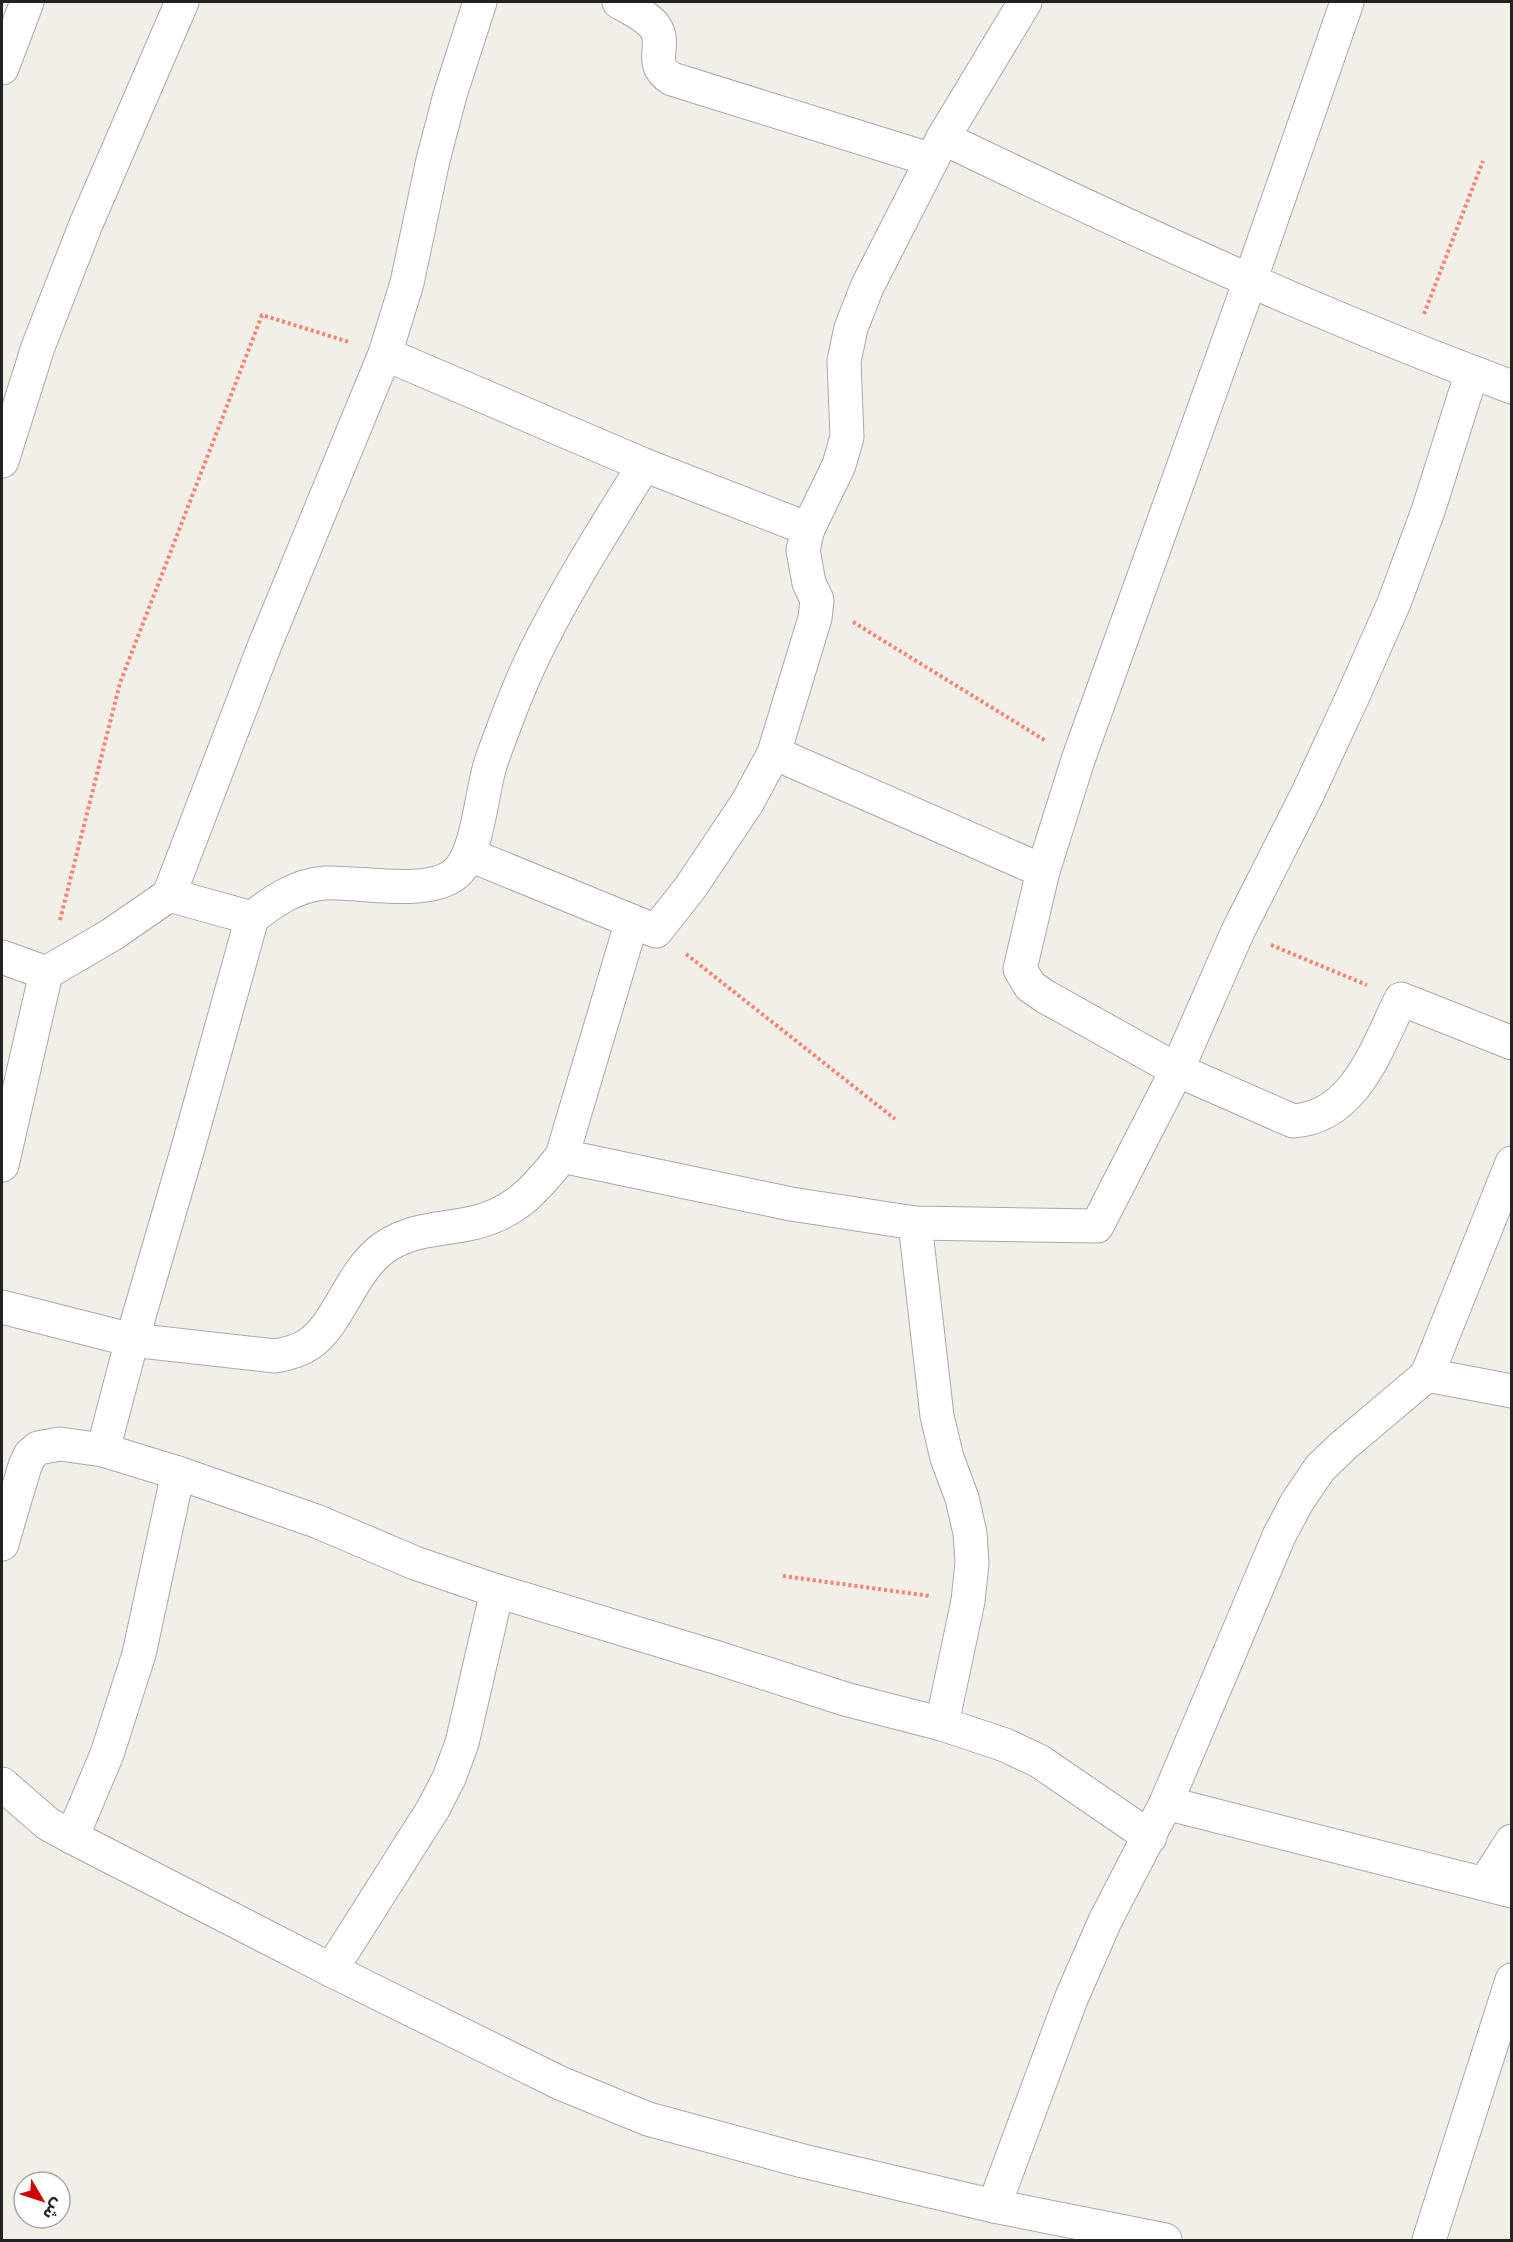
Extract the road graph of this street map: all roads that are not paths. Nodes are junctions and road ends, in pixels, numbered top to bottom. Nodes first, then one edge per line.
1 (27, 2) edge
2 (182, 2) edge
3 (480, 2) edge
4 (619, 2) edge
5 (1025, 2) edge
6 (1347, 2) edge
7 (2, 68) edge
8 (938, 149) junction
9 (1250, 281) junction
10 (385, 354) junction
11 (1472, 372) junction
12 (1511, 385) edge
13 (2, 461) edge
14 (644, 465) junction
15 (808, 529) junction
16 (774, 753) junction
17 (470, 855) junction
18 (1043, 871) junction
19 (169, 895) junction
20 (252, 918) junction
21 (644, 926) junction
22 (2, 957) edge
23 (46, 973) junction
24 (1512, 1043) edge
25 (1177, 1070) junction
26 (562, 1156) junction
27 (1512, 1163) edge
28 (2, 1165) edge
29 (915, 1223) junction
30 (2, 1307) edge
31 (132, 1340) junction
32 (1427, 1375) junction
33 (1512, 1391) edge
34 (103, 1450) junction
35 (178, 1473) junction
36 (4, 1524) edge
37 (497, 1591) junction
38 (942, 1724) junction
39 (2, 1784) edge
40 (1166, 1803) junction
41 (72, 1837) junction
42 (1150, 1837) junction
43 (1512, 1841) edge
44 (1498, 1887) edge
45 (331, 1970) junction
46 (1512, 1980) edge
47 (994, 2206) junction
48 (1165, 2241) edge
49 (1429, 2241) edge

1 - 7 street
2 - 13 street
3 - 10 street
4 - 8 street
5 - 8 street
6 - 9 street
8 - 9 street
8 - 15 street
9 - 11 street
9 - 18 street
10 - 14 street
10 - 19 street
11 - 12 street
11 - 25 street
14 - 15 street
14 - 17 street
15 - 16 street
16 - 18 street
16 - 21 street
17 - 20 street
17 - 21 street
18 - 25 street
19 - 20 street
19 - 23 street
20 - 31 street
21 - 26 street
22 - 23 street
23 - 28 street
24 - 25 street
25 - 29 street
26 - 29 street
26 - 31 street
27 - 32 street
29 - 38 street
30 - 31 street
31 - 34 street
32 - 33 street
32 - 40 street
34 - 35 street
34 - 36 street
35 - 37 street
35 - 41 street
37 - 38 street
37 - 45 street
38 - 42 street
39 - 41 street
40 - 42 street
40 - 44 street
41 - 45 street
42 - 47 street
43 - 44 street
45 - 47 street
46 - 49 street
47 - 48 street

